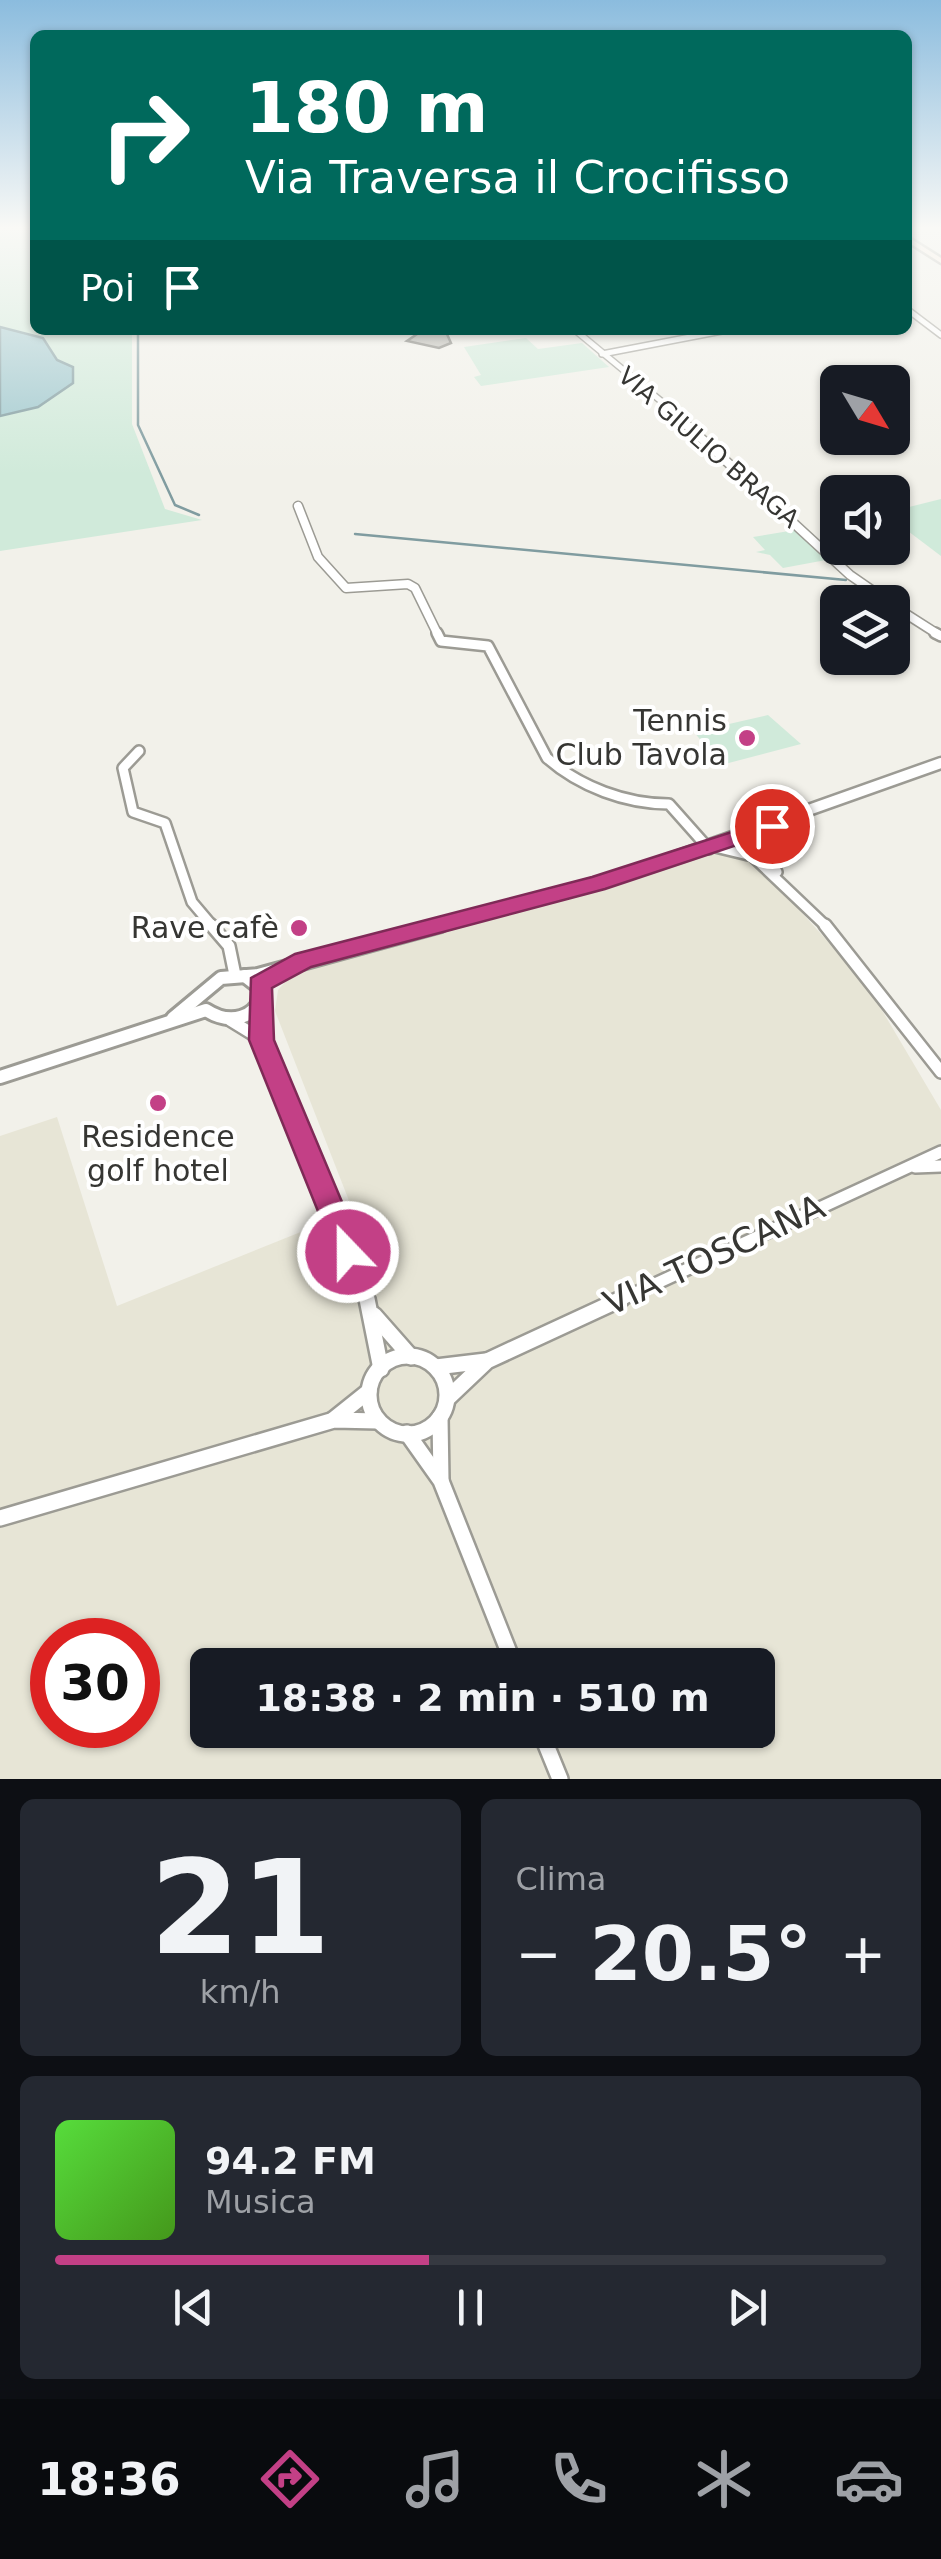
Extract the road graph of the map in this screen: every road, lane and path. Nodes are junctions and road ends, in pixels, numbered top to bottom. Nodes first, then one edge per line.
1 (912, 313) edge
2 (580, 335) edge
3 (700, 335) edge
4 (941, 335) edge
5 (602, 354) junction
6 (298, 506) dead end
7 (864, 585) edge
8 (910, 616) edge
9 (941, 636) edge
10 (139, 751) dead end
11 (941, 763) edge
12 (763, 830) junction
13 (744, 835) junction
14 (712, 848) junction
15 (765, 850) junction
16 (753, 857) junction
17 (780, 877) junction
18 (303, 960) junction
19 (240, 976) junction
20 (260, 984) junction
21 (205, 1004) junction
22 (260, 1006) junction
23 (230, 1020) junction
24 (261, 1040) junction
25 (941, 1072) edge
26 (0, 1077) edge
27 (940, 1155) edge
28 (373, 1314) junction
29 (411, 1357) junction
30 (487, 1361) junction
31 (436, 1367) junction
32 (381, 1368) junction
33 (369, 1391) junction
34 (448, 1398) junction
35 (440, 1417) junction
36 (334, 1420) junction
37 (378, 1421) junction
38 (407, 1433) junction
39 (441, 1481) junction
40 (0, 1518) edge
41 (507, 1648) edge
42 (547, 1748) edge
43 (560, 1779) edge

1 - 4 street
2 - 5 street, VIA GIULIO BRAGA
3 - 5 street
5 - 7 street, VIA GIULIO BRAGA
6 - 14 street
8 - 9 street, VIA GIULIO BRAGA
10 - 19 street
11 - 12 street
12 - 13 street
12 - 15 street
13 - 14 street
13 - 15 street
13 - 16 street
14 - 16 street
14 - 18 street
15 - 17 street
16 - 17 street
17 - 25 street
18 - 19 street
18 - 20 street
19 - 20 street
19 - 21 street
20 - 22 street
21 - 23 street
21 - 26 street
22 - 23 street
22 - 24 street
23 - 24 street
24 - 28 street
27 - 30 street, VIA TOSCANA
28 - 29 street
28 - 32 street
29 - 31 street
29 - 32 street
30 - 31 street, VIA TOSCANA
30 - 34 street, VIA TOSCANA
31 - 34 street
32 - 33 street
33 - 36 street
33 - 37 street
34 - 35 street
35 - 38 street
35 - 39 street
36 - 37 street
36 - 40 street
37 - 38 street
38 - 39 street
39 - 41 street
42 - 43 street

